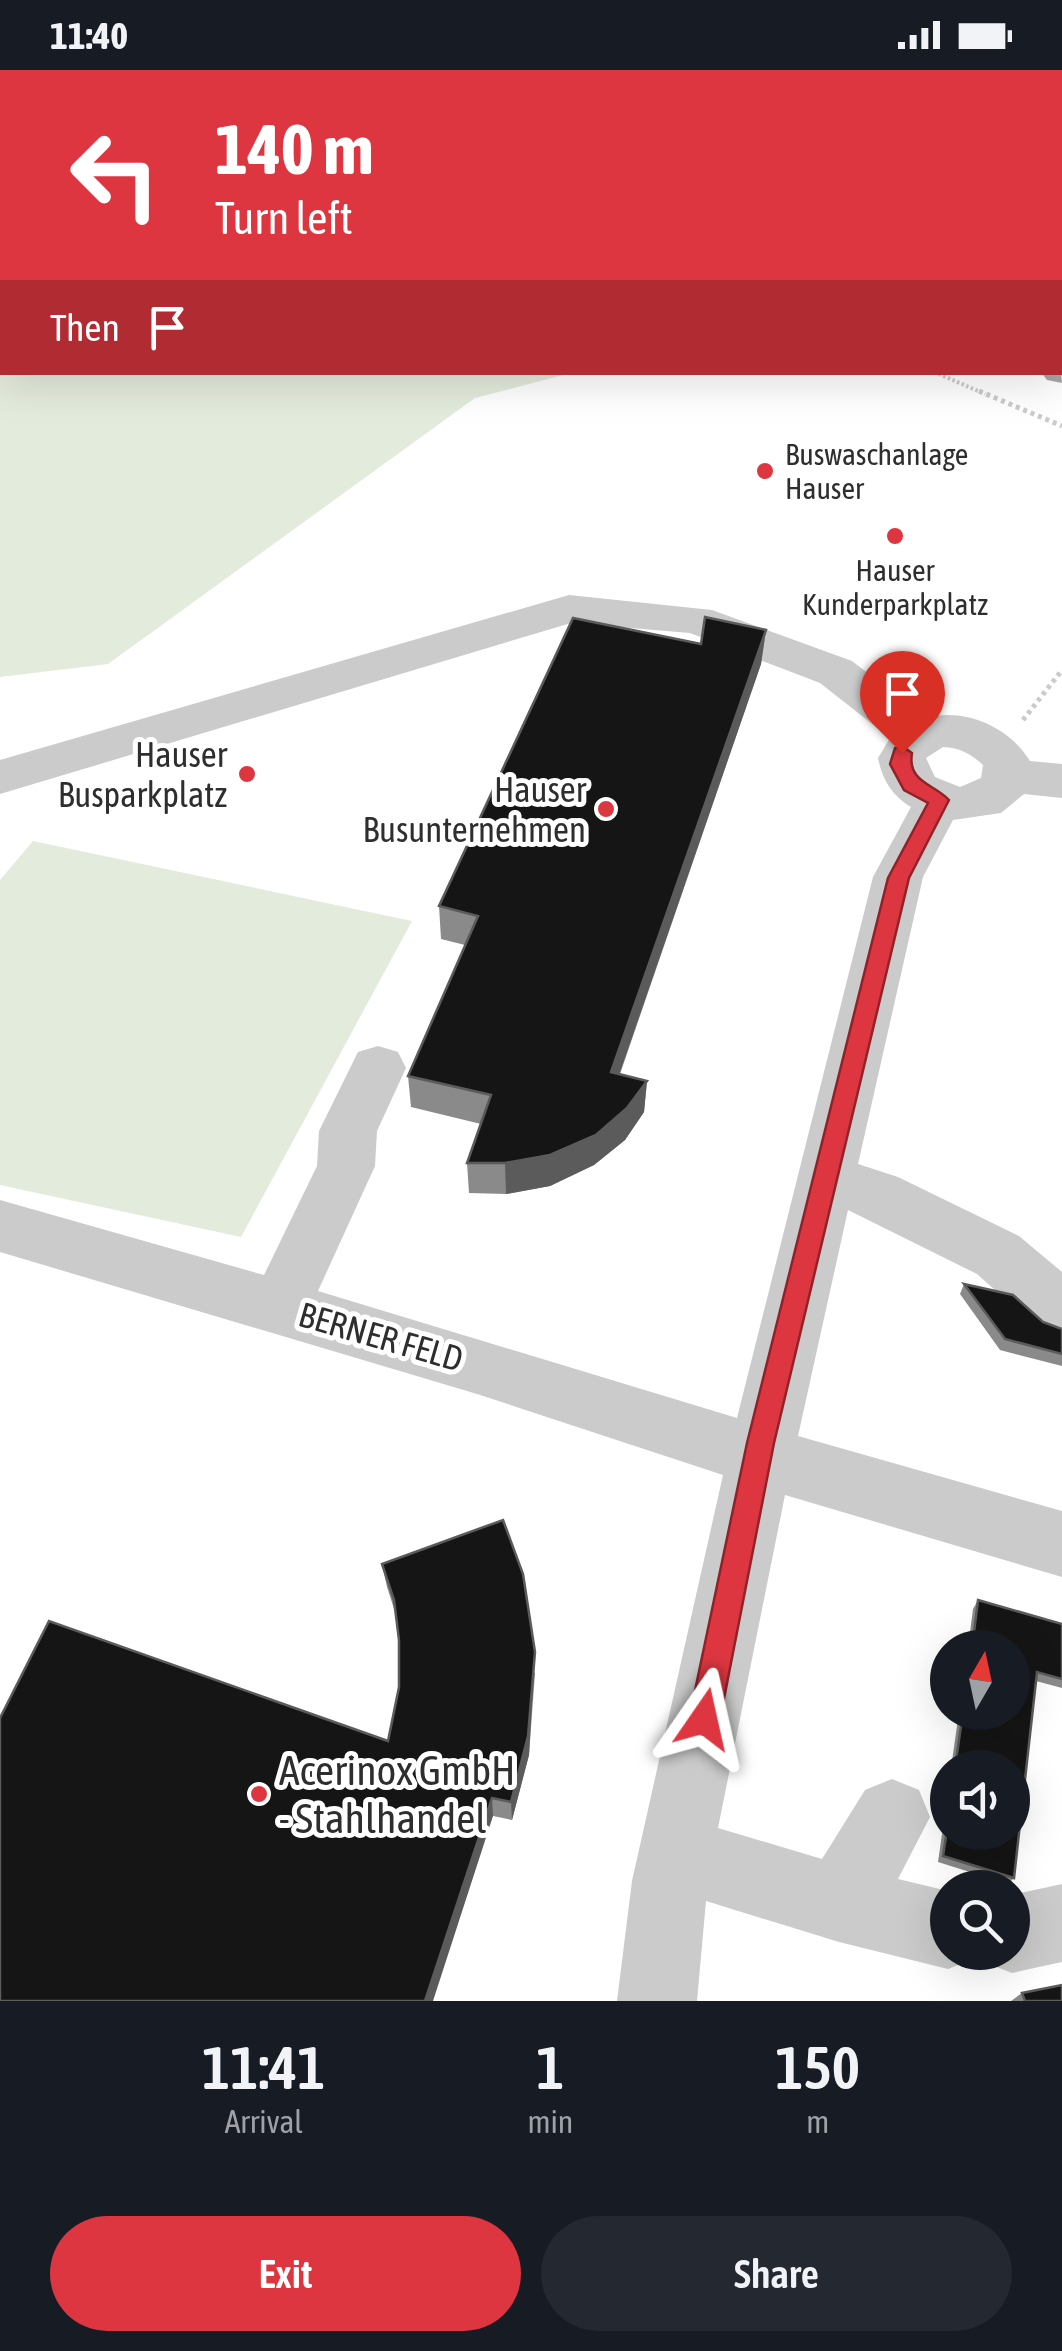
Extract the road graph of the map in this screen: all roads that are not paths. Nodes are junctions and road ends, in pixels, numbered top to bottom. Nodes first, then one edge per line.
1 (919, 736) junction
2 (998, 758) junction
3 (0, 777) edge
4 (1062, 781) edge
5 (939, 800) junction
6 (378, 1068) dead end
7 (827, 1178) junction
8 (0, 1226) edge
9 (280, 1307) junction
10 (1062, 1310) edge
11 (758, 1456) junction
12 (1062, 1544) edge
13 (892, 1817) dead end
14 (678, 1854) junction
15 (839, 1904) junction
16 (1062, 1923) edge
17 (930, 1926) edge
18 (1030, 1930) edge
19 (657, 2001) edge

1 - 2 street
1 - 3 street
1 - 5 street
2 - 4 street
2 - 5 street
5 - 7 street
6 - 9 street
7 - 10 street
7 - 11 street
8 - 9 street, BERNER FELD
9 - 11 street, BERNER FELD
11 - 12 street, BERNER FELD
11 - 14 street
13 - 15 street
14 - 15 street
14 - 19 street
15 - 17 street
16 - 18 street

